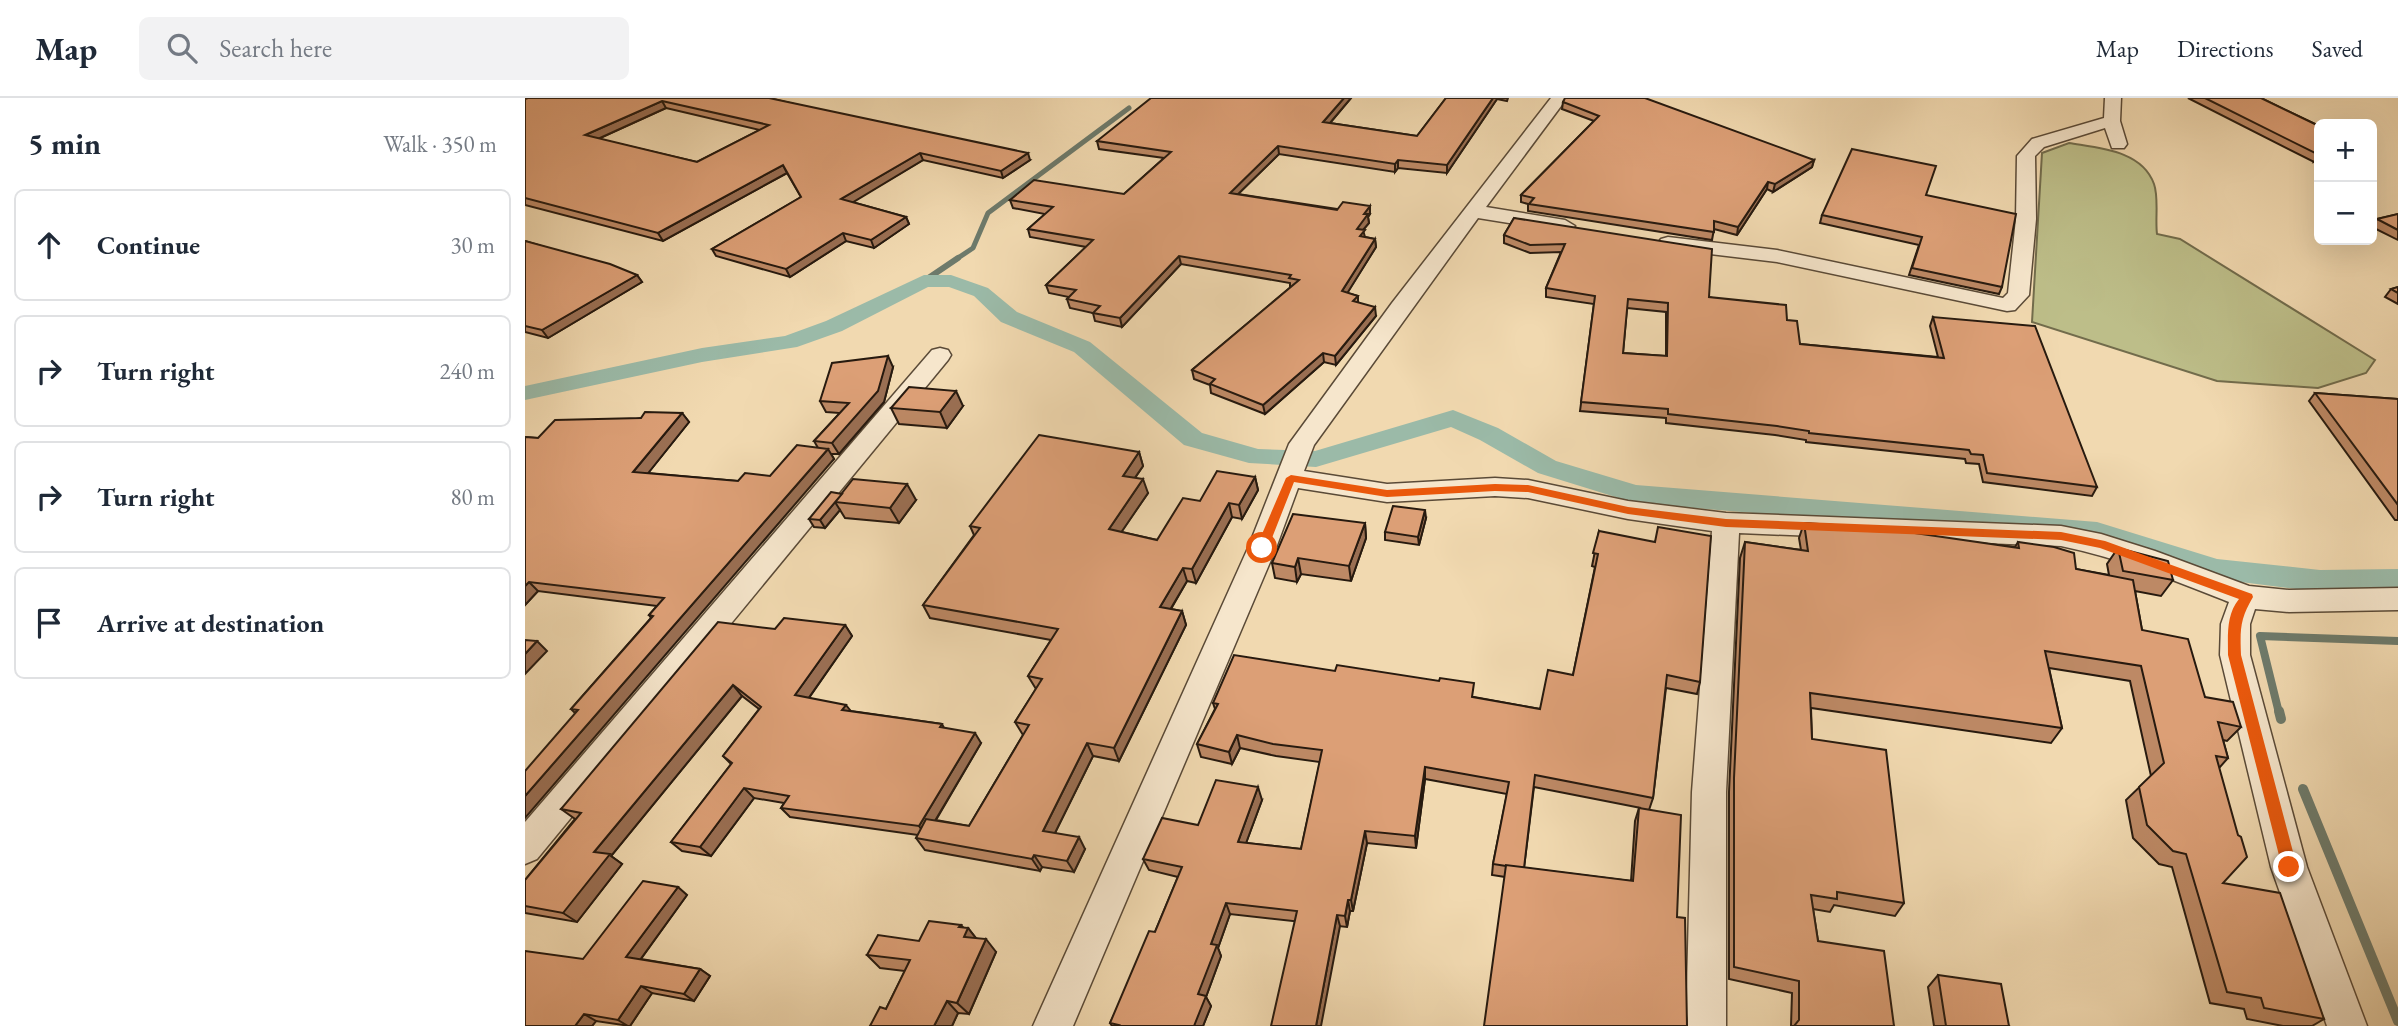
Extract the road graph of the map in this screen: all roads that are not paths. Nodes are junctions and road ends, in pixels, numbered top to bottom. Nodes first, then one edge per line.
1 (1559, 98) edge
2 (2113, 98) edge
3 (2112, 121) junction
4 (2118, 144) dead end
5 (1473, 211) junction
6 (1579, 229) edge
7 (1645, 239) edge
8 (940, 355) dead end
9 (1296, 463) junction
10 (1726, 523) junction
11 (2248, 597) junction
12 (2398, 599) edge
13 (525, 848) edge
14 (1053, 1026) edge
15 (1706, 1026) edge
16 (2347, 1026) edge

1 - 5 street
2 - 3 street
3 - 4 street
3 - 7 street
5 - 6 street
5 - 9 street
8 - 13 street
9 - 10 street
9 - 14 street
10 - 11 street
10 - 15 street
11 - 12 street
11 - 16 street

